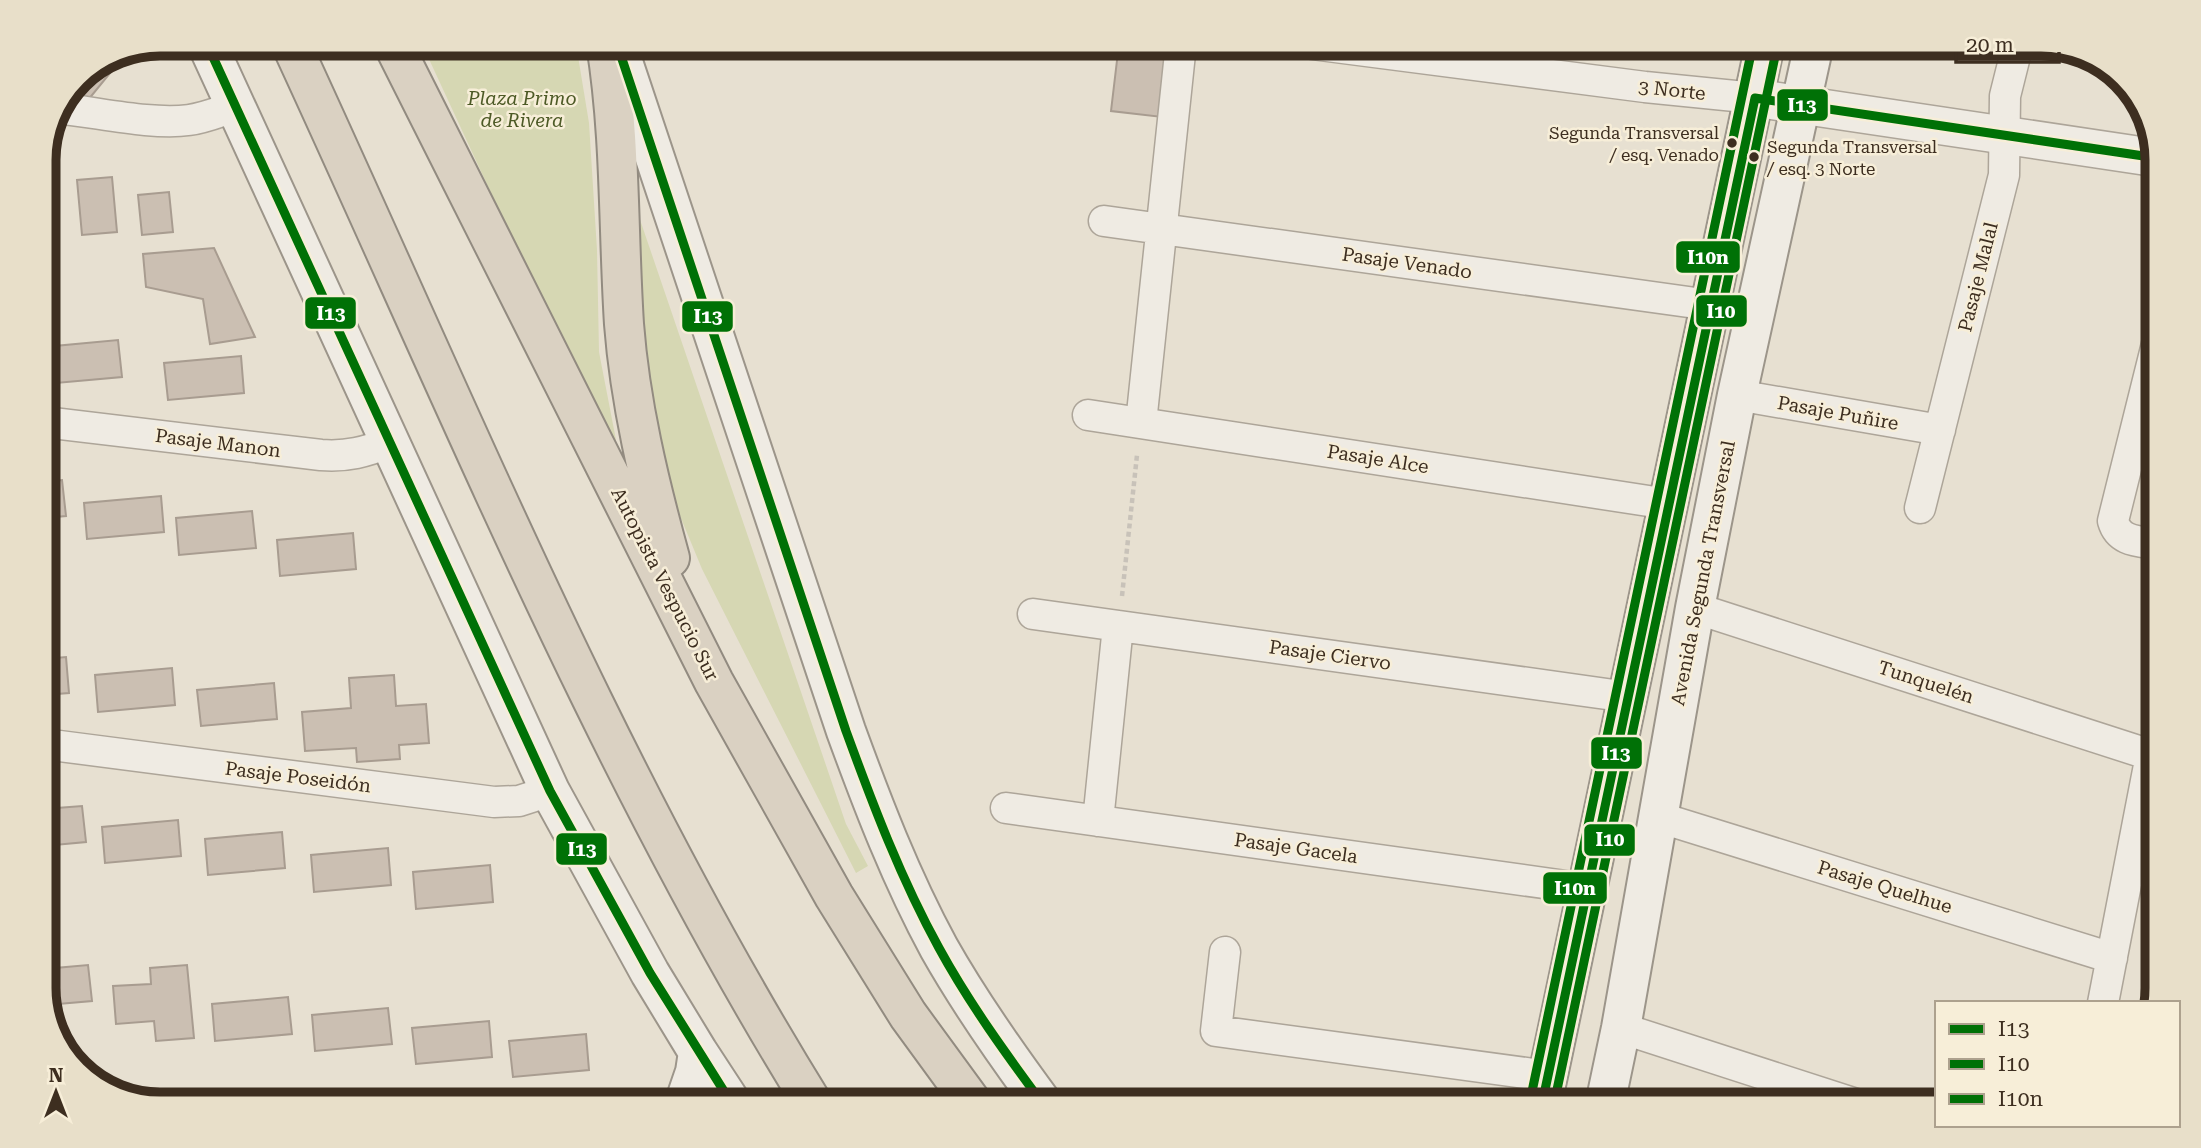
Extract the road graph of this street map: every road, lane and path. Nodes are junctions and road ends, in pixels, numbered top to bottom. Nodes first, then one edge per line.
1 (213, 56) edge
2 (269, 56) edge
3 (297, 56) edge
4 (399, 56) edge
5 (608, 56) edge
6 (621, 56) edge
7 (1180, 56) edge
8 (1403, 56) edge
9 (1763, 56) edge
10 (1812, 56) edge
11 (2015, 56) edge
12 (1755, 98) junction
13 (1802, 104) junction
14 (237, 106) junction
15 (70, 110) edge
16 (2004, 134) junction
17 (2145, 156) edge
18 (1104, 221) dead end
19 (1161, 229) junction
20 (378, 232) junction
21 (1710, 305) junction
22 (2145, 391) edge
23 (1737, 395) junction
24 (1088, 415) dead end
25 (56, 423) edge
26 (1141, 423) junction
27 (1940, 430) junction
28 (390, 442) junction
29 (1668, 504) junction
30 (1920, 508) dead end
31 (2145, 542) edge
32 (1695, 608) junction
33 (1033, 614) dead end
34 (1118, 626) junction
35 (713, 682) junction
36 (1628, 697) junction
37 (56, 746) edge
38 (2145, 753) edge
39 (551, 791) junction
40 (2145, 799) edge
41 (1006, 808) dead end
42 (1658, 817) junction
43 (1098, 821) junction
44 (1587, 889) junction
45 (1225, 952) dead end
46 (2112, 958) junction
47 (2103, 1001) edge
48 (1621, 1028) junction
49 (698, 1052) junction
50 (1545, 1090) edge
51 (688, 1092) edge
52 (724, 1092) edge
53 (806, 1092) edge
54 (964, 1092) edge
55 (1034, 1092) edge
56 (1608, 1092) edge
57 (1819, 1092) edge

1 - 14 main road
2 - 20 highway
3 - 20 highway
4 - 35 highway, Autopista Vespucio Sur
5 - 35 highway
6 - 55 main road
7 - 19 street
8 - 12 street, 3 Norte
9 - 12 main road
10 - 13 main road, Avenida Segunda Transversal
11 - 16 street, Pasaje Malal
12 - 13 street, 3 Norte
12 - 21 main road
13 - 16 street, 3 Norte
13 - 23 main road, Avenida Segunda Transversal
14 - 15 street
14 - 28 main road
16 - 17 street, 3 Norte
16 - 27 street, Pasaje Malal
18 - 19 street, Pasaje Venado
19 - 21 street, Pasaje Venado
19 - 26 street
20 - 53 highway
21 - 29 main road
22 - 31 street
23 - 27 street, Pasaje Puñire
23 - 32 main road, Avenida Segunda Transversal
24 - 26 street, Pasaje Alce
25 - 28 street, Pasaje Manon
26 - 29 street, Pasaje Alce
26 - 34 path
27 - 30 street, Pasaje Malal
28 - 39 main road
29 - 36 main road
32 - 38 street, Tunquelén
32 - 42 main road, Avenida Segunda Transversal
33 - 34 street, Pasaje Ciervo
34 - 36 street, Pasaje Ciervo
34 - 43 street
35 - 54 highway, Autopista Vespucio Sur
36 - 44 main road
37 - 39 street, Pasaje Poseidón
39 - 49 main road
40 - 46 street
41 - 43 street, Pasaje Gacela
42 - 46 street, Pasaje Quelhue
42 - 48 main road, Avenida Segunda Transversal
43 - 44 street, Pasaje Gacela
44 - 50 main road
45 - 50 street
46 - 47 street
48 - 56 main road, Avenida Segunda Transversal
48 - 57 street
49 - 51 main road
49 - 52 main road

